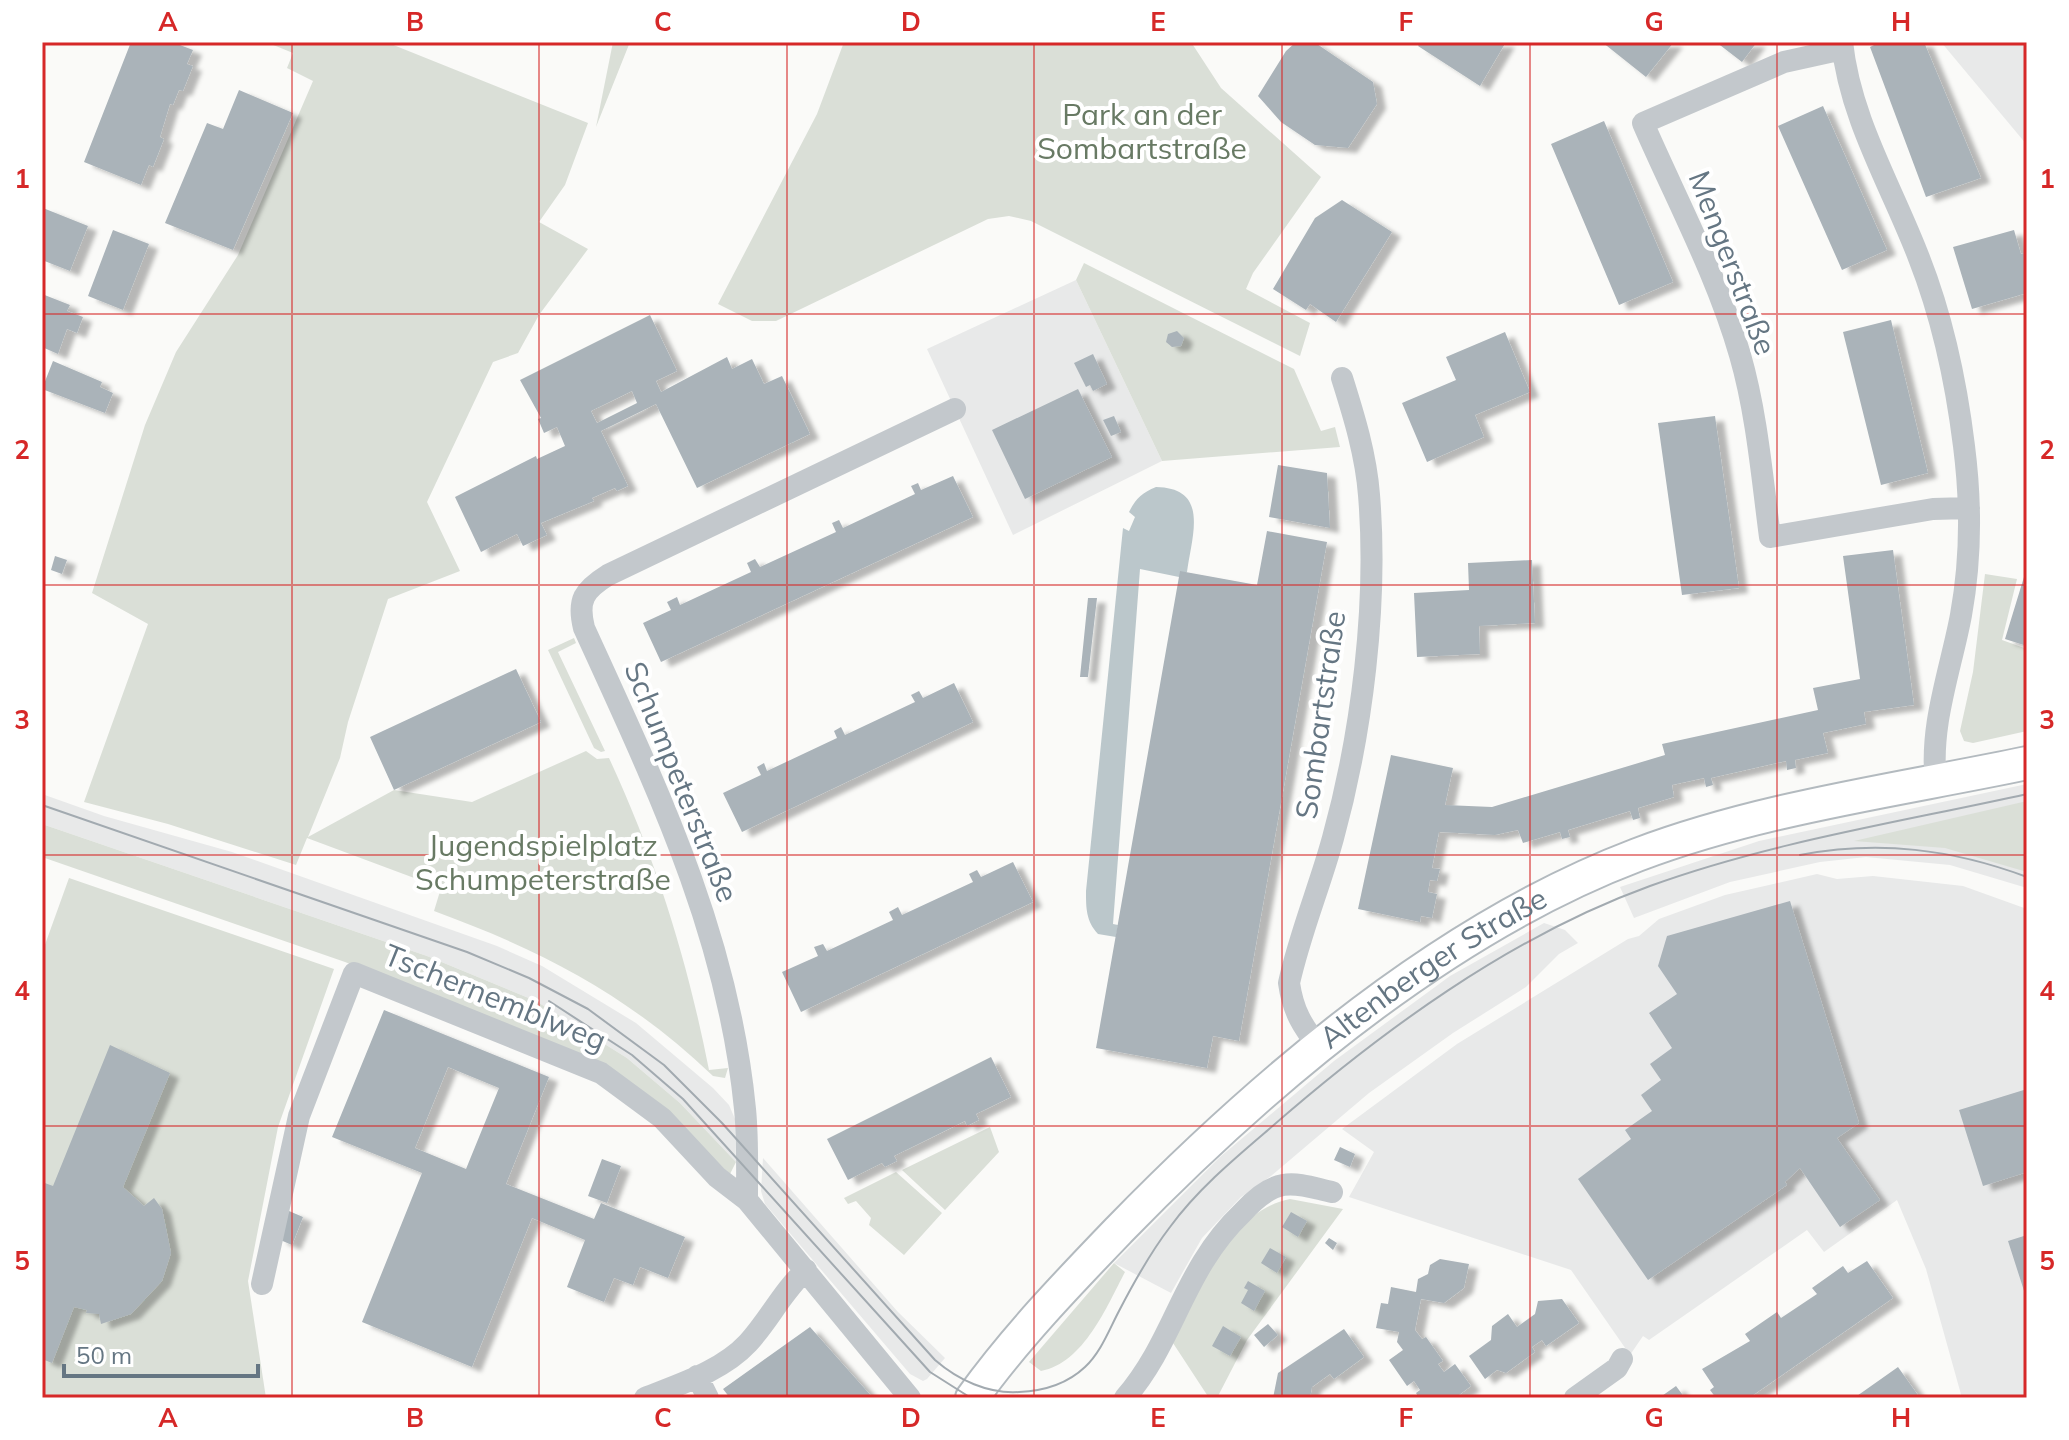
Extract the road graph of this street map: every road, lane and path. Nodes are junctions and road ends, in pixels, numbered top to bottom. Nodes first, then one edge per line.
1 (1843, 46) edge
2 (1342, 378) dead end
3 (955, 409) dead end
4 (1969, 508) junction
5 (2027, 763) edge
6 (1936, 782) junction
7 (1320, 1048) junction
8 (1332, 1192) dead end
9 (747, 1200) junction
10 (806, 1270) junction
11 (262, 1284) dead end
12 (1622, 1359) dead end
13 (697, 1376) junction
14 (645, 1398) edge
15 (708, 1398) edge
16 (910, 1398) edge
17 (972, 1398) edge
18 (1125, 1398) edge
19 (1575, 1398) edge

1 - 4 street, Mengerstraße
1 - 4 street, Mengerstraße
2 - 7 street, Sombartstraße
3 - 9 street, Schumpeterstraße
4 - 6 street, Mengerstraße
5 - 6 street, Altenberger Straße
6 - 7 street, Altenberger Straße
7 - 17 street, Altenberger Straße
8 - 18 street
9 - 10 street
9 - 11 street, Tschernemblweg
10 - 13 street
10 - 16 street
12 - 19 street
13 - 14 street
13 - 15 street

